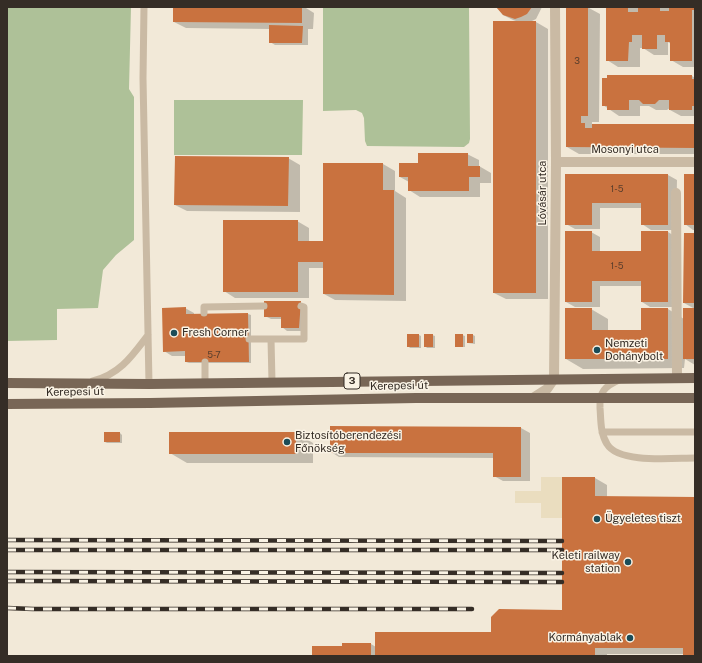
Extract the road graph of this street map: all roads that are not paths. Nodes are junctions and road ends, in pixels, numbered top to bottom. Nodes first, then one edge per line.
1 (144, 7) edge
2 (555, 7) edge
3 (556, 162) junction
4 (695, 162) edge
5 (676, 193) dead end
6 (264, 306) dead end
7 (303, 306) dead end
8 (204, 313) dead end
9 (148, 335) junction
10 (249, 338) dead end
11 (271, 338) junction
12 (205, 362) dead end
13 (623, 378) junction
14 (677, 378) junction
15 (695, 378) edge
16 (554, 379) junction
17 (272, 382) junction
18 (7, 383) edge
19 (84, 383) junction
20 (205, 383) junction
21 (149, 384) junction
22 (533, 398) junction
23 (695, 398) edge
24 (600, 399) junction
25 (7, 404) edge
26 (602, 432) junction
27 (695, 432) edge
28 (695, 458) edge

1 - 9 lane
2 - 3 street, Lóvásár utca
3 - 4 street, Mosonyi utca
3 - 16 street, Lóvásár utca
5 - 14 street
6 - 8 lane
7 - 11 lane
9 - 19 lane
9 - 21 lane
10 - 11 lane
11 - 17 lane
12 - 20 lane
13 - 14 main road, Kerepesi út / 3
13 - 16 main road, Kerepesi út / 3
13 - 24 lane
14 - 15 main road, Kerepesi út / 3
16 - 17 main road, Kerepesi út / 3
16 - 22 street
17 - 20 main road, Kerepesi út / 3
18 - 19 main road, Kerepesi út / 3
19 - 21 main road, Kerepesi út / 3
20 - 21 main road, Kerepesi út / 3
22 - 24 main road, Kerepesi út / 3
22 - 25 main road, Kerepesi út / 3
23 - 24 main road, Kerepesi út / 3
24 - 26 lane
26 - 27 lane
26 - 28 lane

